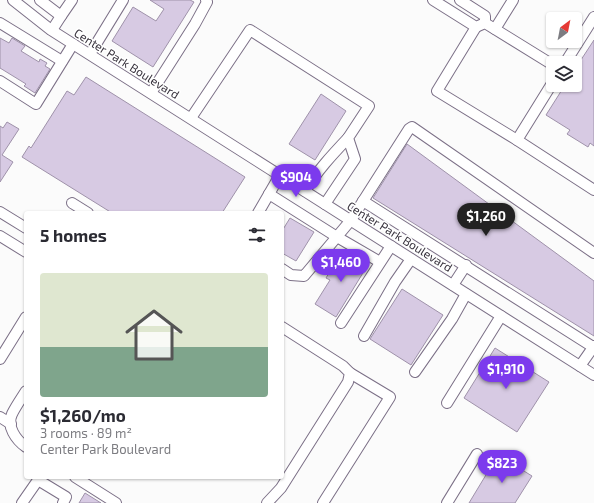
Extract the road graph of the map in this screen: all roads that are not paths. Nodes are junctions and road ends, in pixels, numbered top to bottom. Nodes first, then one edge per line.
1 (13, 0) edge
2 (40, 0) edge
3 (72, 0) edge
4 (123, 0) edge
5 (206, 0) edge
6 (433, 0) edge
7 (460, 0) edge
8 (513, 0) edge
9 (61, 16) junction
10 (594, 17) edge
11 (0, 24) edge
12 (480, 25) junction
13 (495, 29) junction
14 (52, 30) junction
15 (73, 44) junction
16 (90, 54) junction
17 (569, 56) edge
18 (62, 61) junction
19 (546, 61) edge
20 (0, 81) edge
21 (547, 92) edge
22 (150, 93) junction
23 (191, 118) junction
24 (348, 138) junction
25 (517, 140) junction
26 (280, 175) junction
27 (594, 190) edge
28 (306, 191) junction
29 (270, 194) junction
30 (363, 200) junction
31 (72, 204) dead end
32 (325, 204) junction
33 (84, 211) edge
34 (259, 211) edge
35 (0, 212) edge
36 (351, 220) junction
37 (24, 227) edge
38 (0, 236) edge
39 (337, 237) junction
40 (391, 246) junction
41 (23, 250) edge
42 (594, 253) edge
43 (411, 259) junction
44 (380, 262) junction
45 (466, 265) junction
46 (284, 270) edge
47 (453, 285) junction
48 (466, 294) junction
49 (501, 316) junction
50 (24, 320) edge
51 (340, 323) dead end
52 (284, 328) edge
53 (364, 336) dead end
54 (594, 346) edge
55 (1, 354) edge
56 (580, 366) junction
57 (415, 372) dead end
58 (350, 373) junction
59 (594, 375) edge
60 (24, 395) edge
61 (447, 403) dead end
62 (0, 417) edge
63 (12, 424) junction
64 (24, 446) edge
65 (477, 454) dead end
66 (78, 479) edge
67 (22, 503) edge
68 (63, 503) edge
69 (116, 503) edge
70 (268, 503) edge
71 (323, 503) edge
72 (447, 503) edge

1 - 14 street, Center Park Boulevard
2 - 9 street
3 - 9 street
4 - 16 street
5 - 22 street
6 - 12 street
7 - 12 street
8 - 13 street
9 - 14 street
10 - 17 street
11 - 18 street
12 - 13 street
12 - 25 street
13 - 19 street
14 - 15 street, Center Park Boulevard
15 - 16 street, Center Park Boulevard
15 - 18 street
16 - 22 street, Center Park Boulevard
18 - 20 street
21 - 25 street
22 - 23 street, Center Park Boulevard
23 - 24 street
23 - 26 street, Center Park Boulevard
24 - 28 street
24 - 32 street
25 - 27 street
26 - 28 street, Center Park Boulevard
26 - 29 street
28 - 32 street, Center Park Boulevard
29 - 34 street
29 - 39 street
30 - 36 street
30 - 42 street
30 - 45 street
31 - 33 street
32 - 36 street, Center Park Boulevard
35 - 37 street
36 - 39 street
36 - 40 street, Center Park Boulevard
38 - 41 street
39 - 44 street
39 - 46 street
40 - 43 street, Center Park Boulevard
40 - 44 street
43 - 47 street, Center Park Boulevard
43 - 53 street
44 - 51 street
45 - 47 street
45 - 54 street
47 - 48 street, Center Park Boulevard
48 - 49 street, Center Park Boulevard
48 - 57 street
49 - 56 street, Center Park Boulevard
49 - 61 street
50 - 55 street
52 - 58 street
54 - 56 street
56 - 59 street, Center Park Boulevard
58 - 70 street
58 - 71 street
60 - 63 street
62 - 63 street
63 - 64 street
65 - 72 street
66 - 69 street
67 - 68 street

